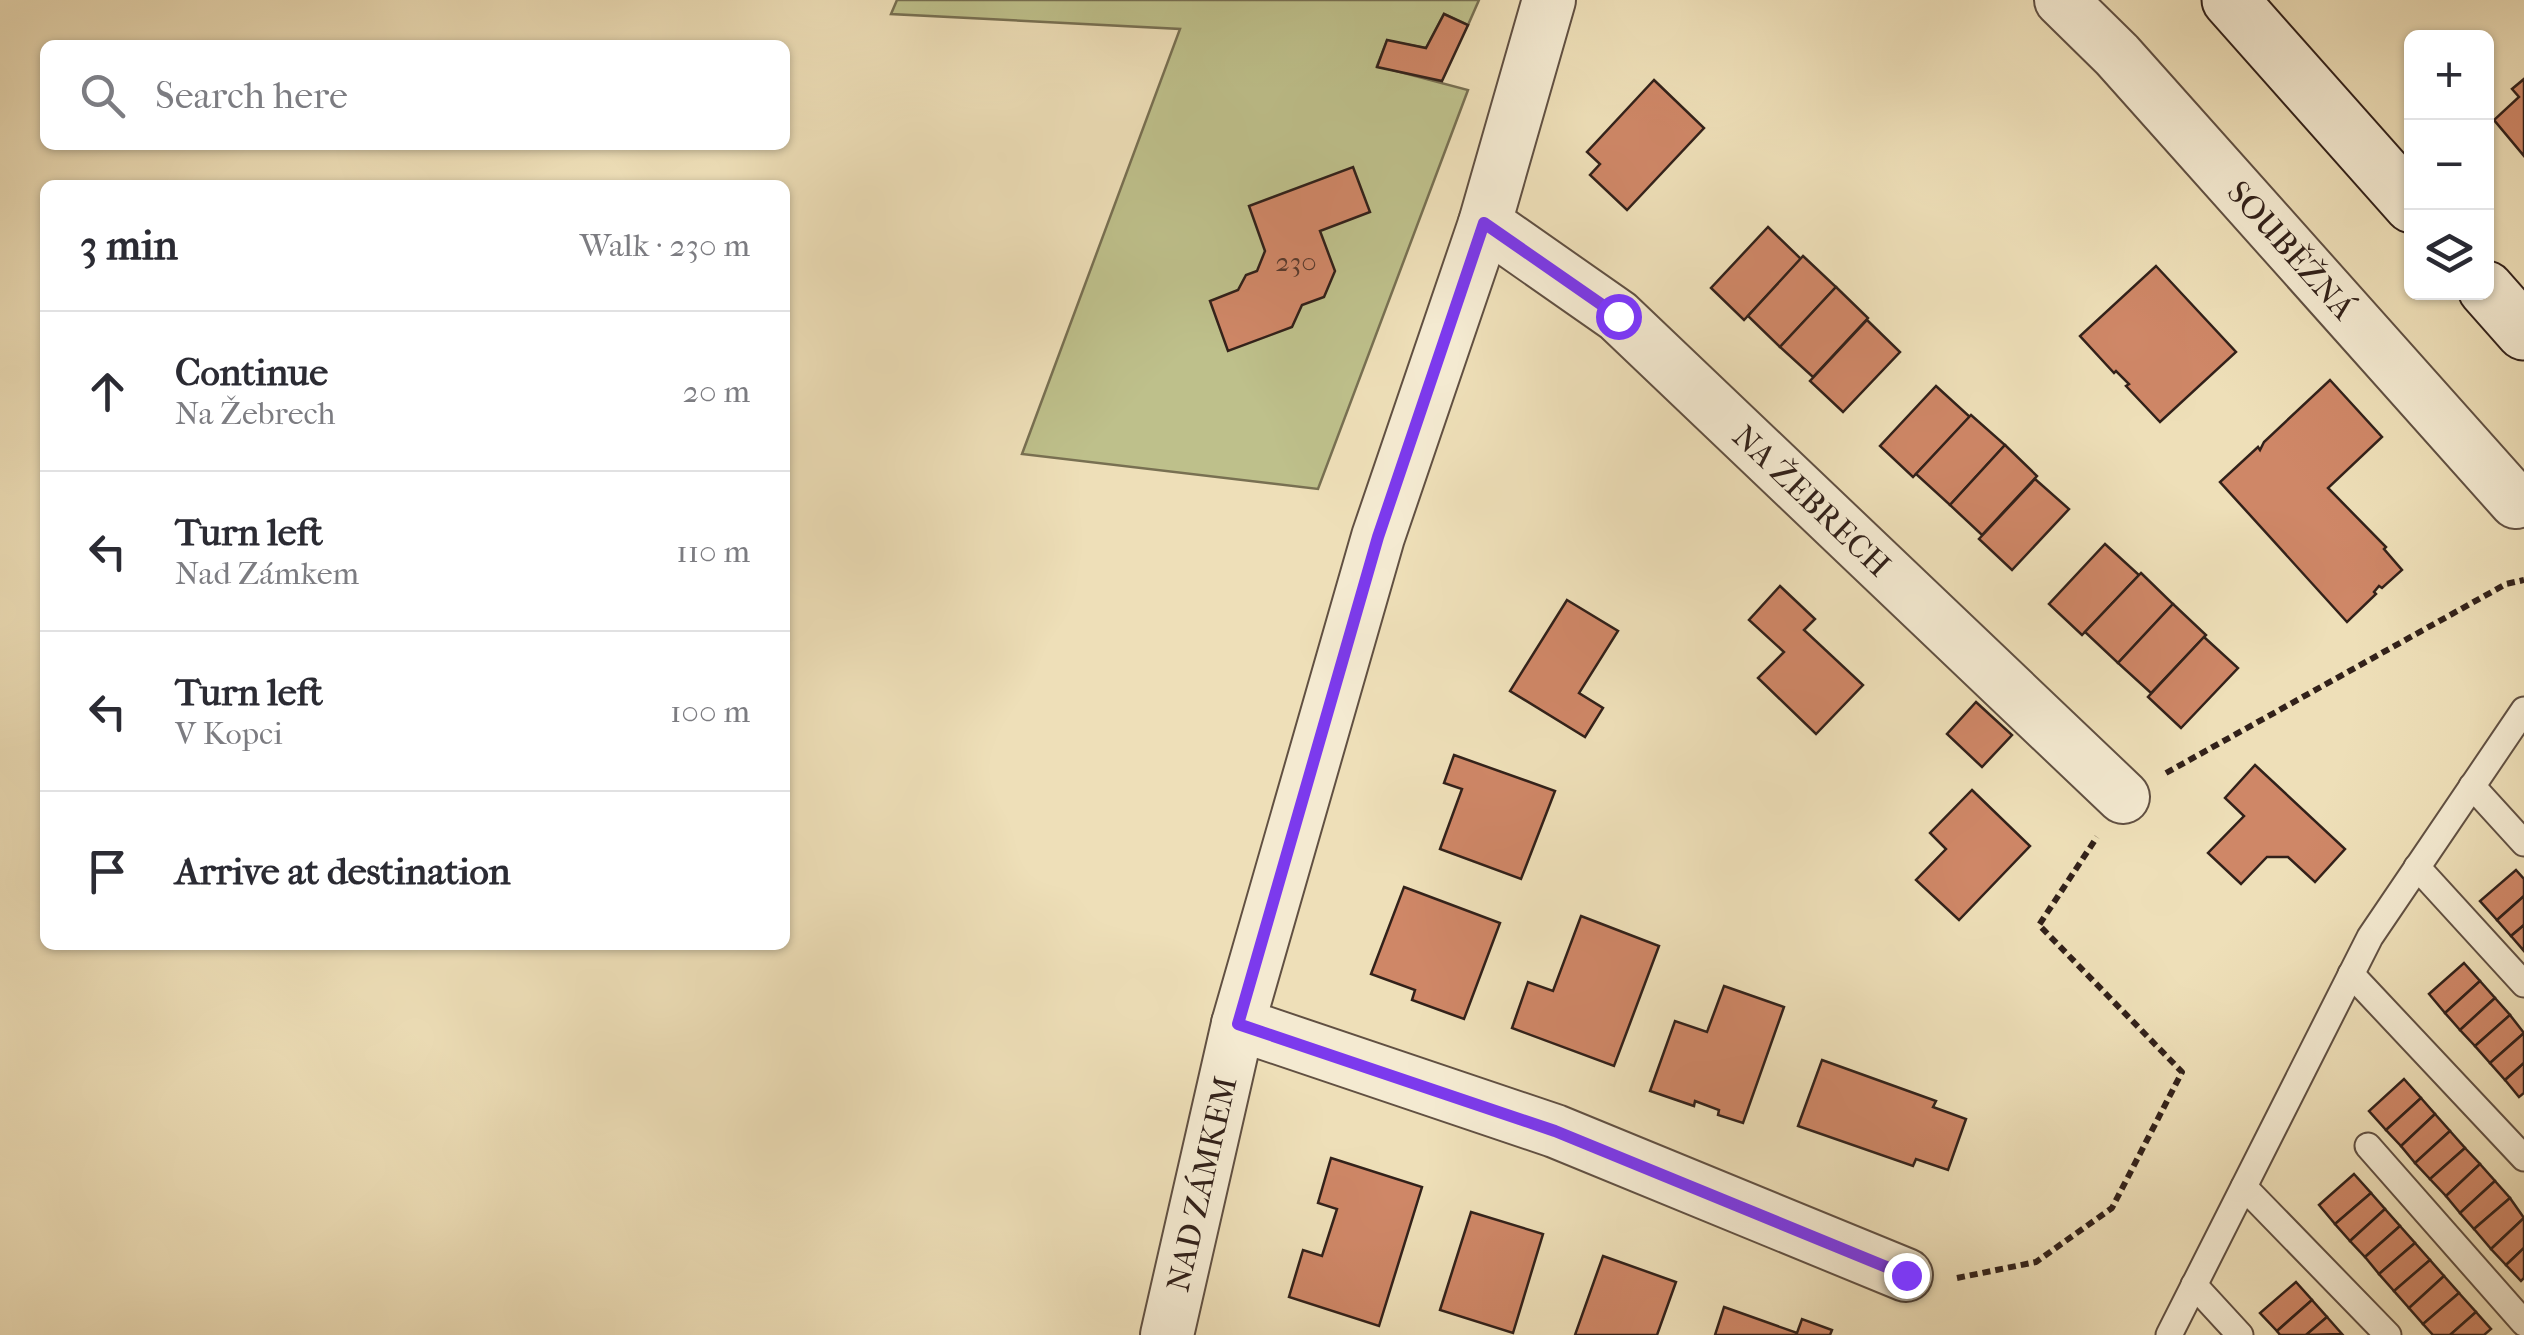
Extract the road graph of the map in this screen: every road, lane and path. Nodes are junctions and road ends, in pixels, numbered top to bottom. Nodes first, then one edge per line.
1 (1550, 0) edge
2 (2061, 0) edge
3 (2236, 2) edge
4 (2404, 196) edge
5 (1484, 223) junction
6 (2494, 298) edge
7 (2524, 332) edge
8 (2516, 502) dead end
9 (2524, 580) edge
10 (2524, 710) edge
11 (2472, 786) junction
12 (2122, 797) junction
13 (2524, 843) edge
14 (2418, 868) junction
15 (2352, 974) junction
16 (2524, 984) edge
17 (1238, 1024) junction
18 (2368, 1146) dead end
19 (2524, 1158) edge
20 (2244, 1188) junction
21 (1906, 1275) joint
22 (2194, 1285) junction
23 (2524, 1323) edge
24 (1167, 1335) edge
25 (2170, 1335) edge
26 (2240, 1335) edge
27 (2388, 1335) edge

1 - 5 street, NAD ZÁMKEM
2 - 8 street, SOUBĚŽNÁ
3 - 4 street
5 - 12 street, NA ŽEBRECH
5 - 17 street, NAD ZÁMKEM
6 - 7 street
9 - 12 path
10 - 11 lane
11 - 13 lane
11 - 14 lane
12 - 21 path
14 - 15 lane
14 - 16 lane
15 - 19 lane
15 - 20 lane
17 - 21 street
17 - 24 street, NAD ZÁMKEM
18 - 23 lane
20 - 22 lane
20 - 27 lane
22 - 25 lane
22 - 26 lane

